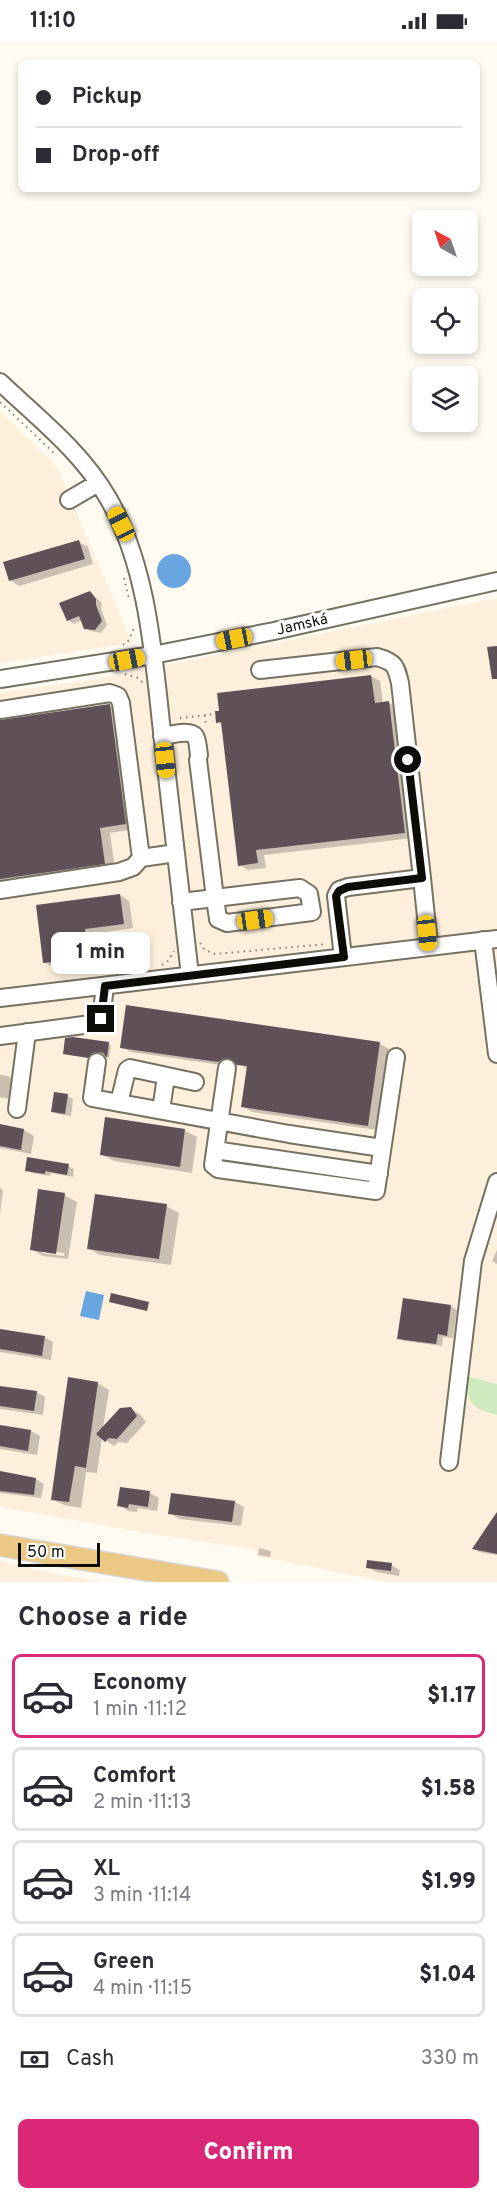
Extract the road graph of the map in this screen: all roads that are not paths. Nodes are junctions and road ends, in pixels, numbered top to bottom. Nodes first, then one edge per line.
1 (0, 382) edge
2 (98, 483) junction
3 (69, 500) dead end
4 (497, 581) edge
5 (153, 655) junction
6 (260, 670) dead end
7 (0, 679) edge
8 (0, 710) edge
9 (162, 736) junction
10 (176, 853) junction
11 (141, 858) junction
12 (422, 878) junction
13 (0, 890) edge
14 (215, 898) junction
15 (181, 902) junction
16 (490, 939) edge
17 (429, 946) junction
18 (344, 957) junction
19 (190, 975) junction
20 (105, 986) junction
21 (0, 998) edge
22 (27, 1032) junction
23 (0, 1036) edge
24 (497, 1054) edge
25 (396, 1057) dead end
26 (97, 1062) dead end
27 (227, 1068) dead end
28 (166, 1077) junction
29 (195, 1082) dead end
30 (119, 1103) junction
31 (17, 1109) dead end
32 (161, 1110) junction
33 (220, 1120) junction
34 (289, 1134) junction
35 (382, 1148) junction
36 (215, 1150) junction
37 (285, 1160) junction
38 (378, 1174) junction
39 (282, 1177) junction
40 (497, 1182) edge
41 (449, 1462) dead end
42 (0, 1545) edge
43 (177, 1578) edge
44 (218, 1582) edge

1 - 2 street
2 - 3 street
2 - 5 street
4 - 5 street, Jamská
5 - 7 street, Jamská
5 - 9 street
6 - 12 street
8 - 11 street
9 - 10 street
9 - 14 street
10 - 11 street
10 - 15 street
11 - 13 street
12 - 17 street
12 - 18 street
14 - 14 street
14 - 15 street
15 - 19 street
16 - 17 street
16 - 24 street
17 - 18 street
18 - 19 street
19 - 20 street
20 - 21 street
20 - 22 street
22 - 23 street
22 - 31 street
25 - 35 street
26 - 30 street
27 - 33 street
28 - 29 street
28 - 30 street
28 - 32 street
30 - 32 street
32 - 33 street
33 - 34 street
33 - 36 street
34 - 35 street
34 - 37 street
35 - 38 street
36 - 37 street
36 - 39 street
37 - 38 street
37 - 39 street
38 - 39 street
40 - 41 street
42 - 43 main road
43 - 44 main road

